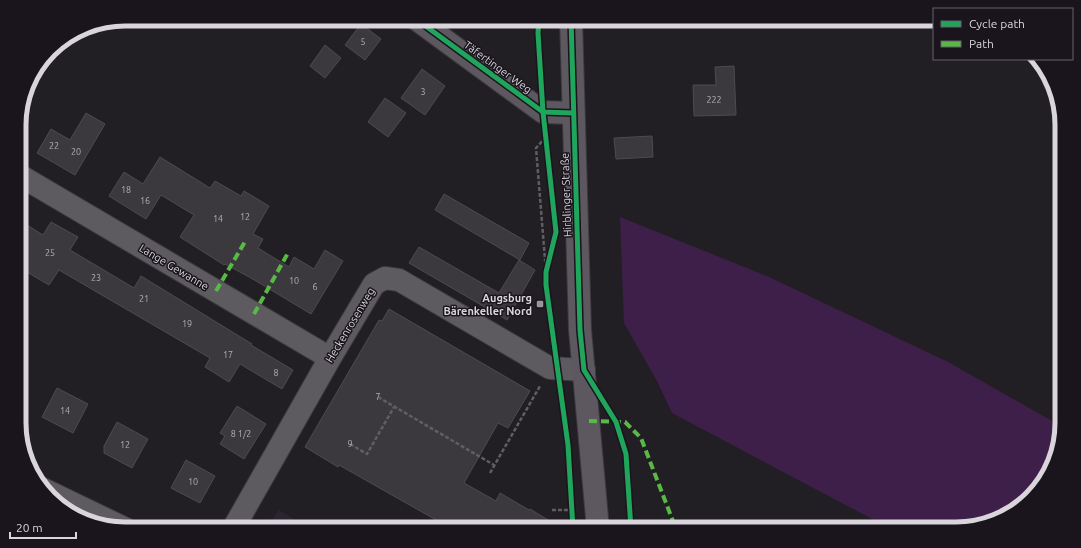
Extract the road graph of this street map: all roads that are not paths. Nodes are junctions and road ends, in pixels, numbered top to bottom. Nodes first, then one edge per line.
1 (426, 26) edge
2 (571, 26) edge
3 (573, 114) junction
4 (26, 179) edge
5 (330, 358) junction
6 (584, 370) junction
7 (61, 497) edge
8 (108, 520) edge
9 (237, 522) edge
10 (597, 522) edge

1 - 3 street, Täfertinger Weg
2 - 3 street, Hirblinger Straße
3 - 6 street, Hirblinger Straße
4 - 5 street, Lange Gewanne
5 - 6 street, Heckenrosenweg
5 - 9 street, Heckenrosenweg
6 - 10 street, Hirblinger Straße
7 - 8 street

